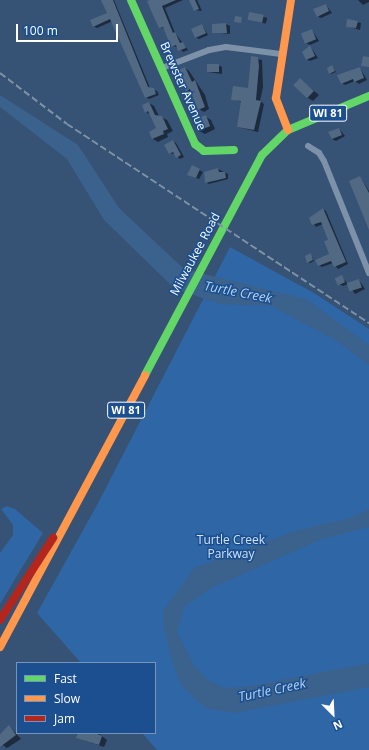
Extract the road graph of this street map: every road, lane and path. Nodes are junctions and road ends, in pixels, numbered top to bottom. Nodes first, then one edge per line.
1 (131, 0) edge
2 (291, 0) edge
3 (281, 54) junction
4 (162, 68) junction
5 (369, 96) edge
6 (288, 130) junction
7 (308, 146) dead end
8 (234, 150) dead end
9 (369, 273) edge
10 (70, 514) junction
11 (0, 620) edge
12 (0, 647) edge

1 - 4 main road, Brewster Avenue
2 - 3 main road
3 - 4 street
3 - 6 main road
4 - 8 main road, Brewster Avenue
5 - 6 main road, WI 81
6 - 10 main road, Milwaukee Road / WI 81
7 - 9 street
10 - 11 main road, Milwaukee Road / WI 81
10 - 12 main road, Milwaukee Road / WI 81

